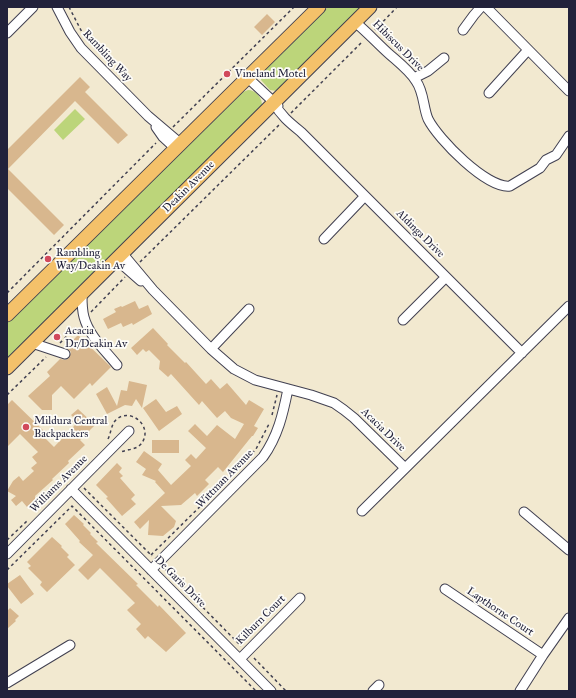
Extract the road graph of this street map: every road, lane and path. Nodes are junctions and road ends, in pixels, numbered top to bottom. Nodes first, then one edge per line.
1 (33, 7) edge
2 (57, 7) edge
3 (69, 7) edge
4 (294, 7) edge
5 (319, 7) edge
6 (370, 7) edge
7 (397, 7) edge
8 (481, 7) edge
9 (486, 7) edge
10 (355, 22) junction
11 (463, 30) dead end
12 (7, 33) edge
13 (370, 34) junction
14 (528, 50) junction
15 (444, 58) dead end
16 (116, 70) dead end
17 (248, 78) junction
18 (414, 78) junction
19 (569, 91) edge
20 (489, 93) dead end
21 (274, 103) junction
22 (287, 117) junction
23 (166, 134) junction
24 (569, 136) edge
25 (178, 147) junction
26 (365, 196) junction
27 (324, 239) dead end
28 (119, 256) junction
29 (132, 270) junction
30 (446, 277) junction
31 (7, 293) edge
32 (82, 295) junction
33 (569, 306) edge
34 (249, 309) dead end
35 (7, 315) edge
36 (84, 318) junction
37 (403, 320) dead end
38 (32, 342) junction
39 (53, 349) junction
40 (211, 349) junction
41 (522, 353) junction
42 (65, 354) dead end
43 (117, 365) dead end
44 (7, 368) edge
45 (288, 389) junction
46 (277, 394) dead end
47 (7, 395) edge
48 (129, 431) dead end
49 (243, 464) dead end
50 (238, 468) dead end
51 (405, 468) junction
52 (84, 488) dead end
53 (71, 489) junction
54 (362, 511) dead end
55 (524, 512) dead end
56 (569, 550) edge
57 (7, 554) edge
58 (151, 555) junction
59 (159, 562) junction
60 (7, 570) edge
61 (151, 570) junction
62 (445, 589) dead end
63 (300, 598) dead end
64 (569, 618) edge
65 (70, 644) dead end
66 (247, 652) junction
67 (543, 655) junction
68 (240, 659) junction
69 (7, 684) edge
70 (256, 691) edge
71 (271, 691) edge
72 (286, 691) edge
73 (520, 691) edge

1 - 12 street
2 - 23 street, Rambling Way
3 - 16 path
4 - 23 path
5 - 17 highway
6 - 10 highway, Deakin Avenue
7 - 13 path
8 - 11 street
9 - 14 street
10 - 13 street, Hibiscus Drive
10 - 21 highway, Deakin Avenue
13 - 18 street, Hibiscus Drive
13 - 22 path
14 - 19 street
14 - 20 street
15 - 18 street
17 - 21 street, Aldinga Drive
17 - 25 highway
18 - 24 street, Hibiscus Drive
21 - 22 street, Aldinga Drive
21 - 28 highway, Deakin Avenue
22 - 26 street, Aldinga Drive
22 - 29 path
23 - 25 street, Rambling Way
23 - 31 path
25 - 35 highway
26 - 27 street
26 - 30 street, Aldinga Drive
28 - 29 street, Acacia Drive
28 - 32 highway, Deakin Avenue
29 - 36 path
29 - 40 street, Acacia Drive
30 - 37 street
30 - 41 street, Aldinga Drive
32 - 36 street
32 - 38 highway, Deakin Avenue
33 - 41 street, Acacia Drive
34 - 40 street
36 - 39 path
36 - 43 street
38 - 39 street
38 - 44 highway, Deakin Avenue
39 - 42 street
39 - 47 path
40 - 45 street, Acacia Drive
41 - 51 street, Acacia Drive
45 - 51 street, Acacia Drive
45 - 59 street, Wittman Avenue
46 - 49 path
48 - 53 street, Williams Avenue
50 - 58 path
51 - 54 street
52 - 58 path
53 - 57 street, Williams Avenue
53 - 61 street, De Garis Drive
55 - 56 street
58 - 59 path
59 - 61 street, Wittman Avenue
59 - 66 path
60 - 70 path
61 - 68 street, De Garis Drive
62 - 67 street, Lapthorne Court
63 - 66 street, Kilburn Court
64 - 67 street
65 - 69 street
66 - 68 street, Kilburn Court
66 - 72 path
67 - 73 street
68 - 71 street, De Garis Drive

